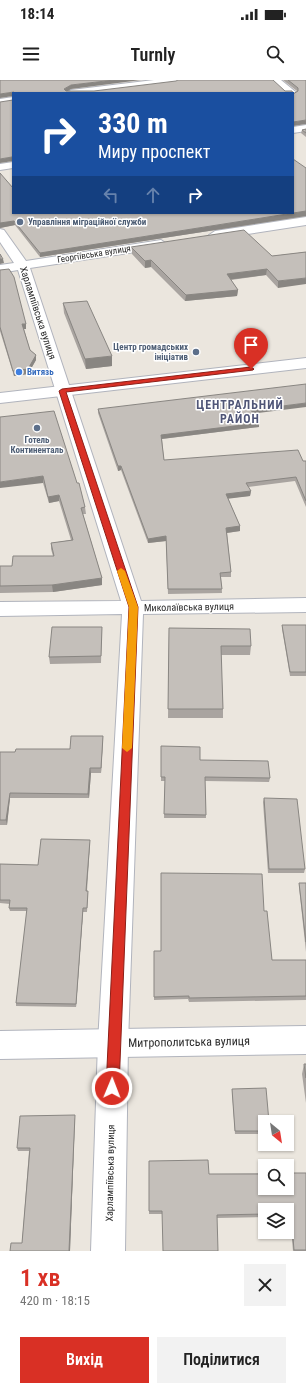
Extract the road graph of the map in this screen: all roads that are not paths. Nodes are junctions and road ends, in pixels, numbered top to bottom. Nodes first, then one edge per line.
1 (176, 80) edge
2 (275, 80) edge
3 (79, 92) edge
4 (291, 92) edge
5 (12, 100) edge
6 (0, 102) edge
7 (306, 128) edge
8 (294, 130) edge
9 (12, 165) edge
10 (0, 167) edge
11 (306, 221) edge
12 (0, 233) edge
13 (199, 238) edge
14 (176, 242) edge
15 (23, 266) junction
16 (0, 269) edge
17 (306, 363) edge
18 (62, 391) junction
19 (0, 398) edge
20 (306, 605) edge
21 (133, 607) junction
22 (0, 609) edge
23 (306, 1040) edge
24 (113, 1043) junction
25 (0, 1044) edge
26 (108, 1251) edge

1 - 3 street
2 - 4 street
5 - 6 street
7 - 8 street
9 - 10 street
11 - 13 street
12 - 15 street, Харлампіївська вулиця
14 - 15 street, Георгіївська вулиця
15 - 16 street, Георгіївська вулиця
15 - 18 street, Харлампіївська вулиця
17 - 18 street
18 - 19 street
18 - 21 street, Харлампіївська вулиця
20 - 21 street, Миколаївська вулиця
21 - 22 street, Миколаївська вулиця
21 - 24 street, Харлампіївська вулиця
23 - 24 street, Митрополитська вулиця
24 - 25 street, Митрополитська вулиця
24 - 26 street, Харлампіївська вулиця

